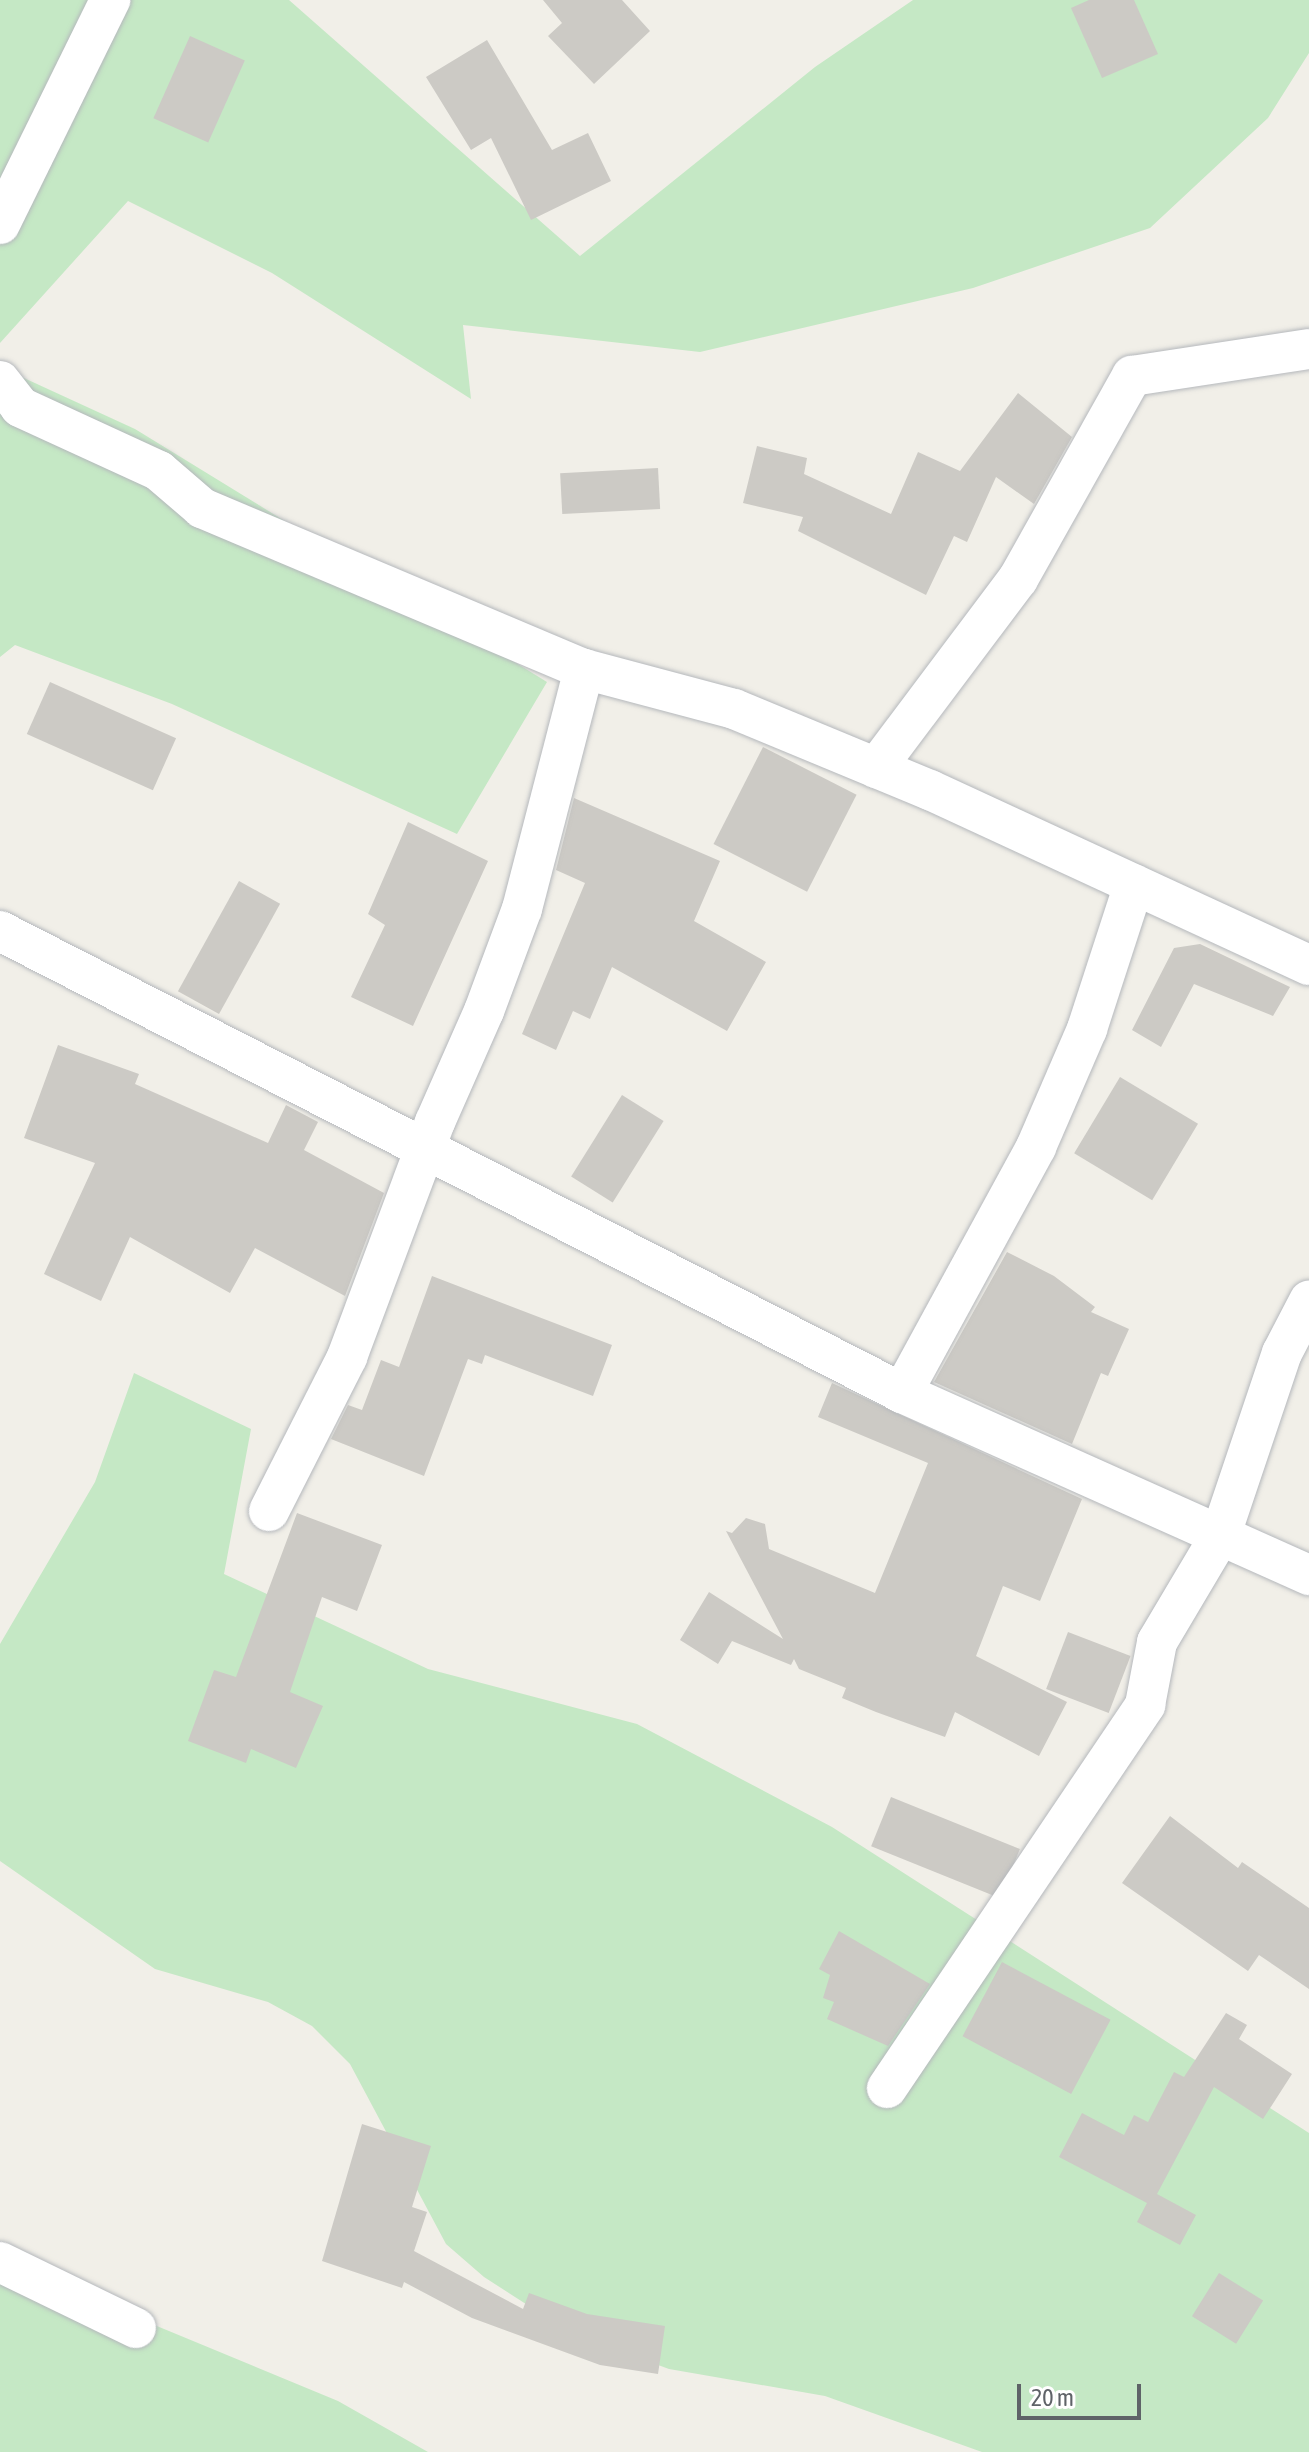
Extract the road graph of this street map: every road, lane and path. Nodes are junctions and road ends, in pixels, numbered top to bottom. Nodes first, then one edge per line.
1 (110, 0) edge
2 (0, 224) edge
3 (1309, 349) edge
4 (0, 381) edge
5 (584, 669) junction
6 (876, 768) junction
7 (1134, 884) junction
8 (0, 931) edge
9 (1309, 965) edge
10 (425, 1148) junction
11 (1309, 1301) edge
12 (902, 1393) junction
13 (269, 1511) dead end
14 (1221, 1534) junction
15 (1309, 1575) edge
16 (887, 2088) dead end
17 (0, 2262) edge
18 (136, 2328) dead end

1 - 2 street
3 - 6 street
4 - 5 street
5 - 6 street
5 - 10 street
6 - 7 street
7 - 9 street
7 - 12 street
8 - 10 street
10 - 12 street
10 - 13 street
11 - 14 street
12 - 14 street
14 - 15 street
14 - 16 street
17 - 18 street

